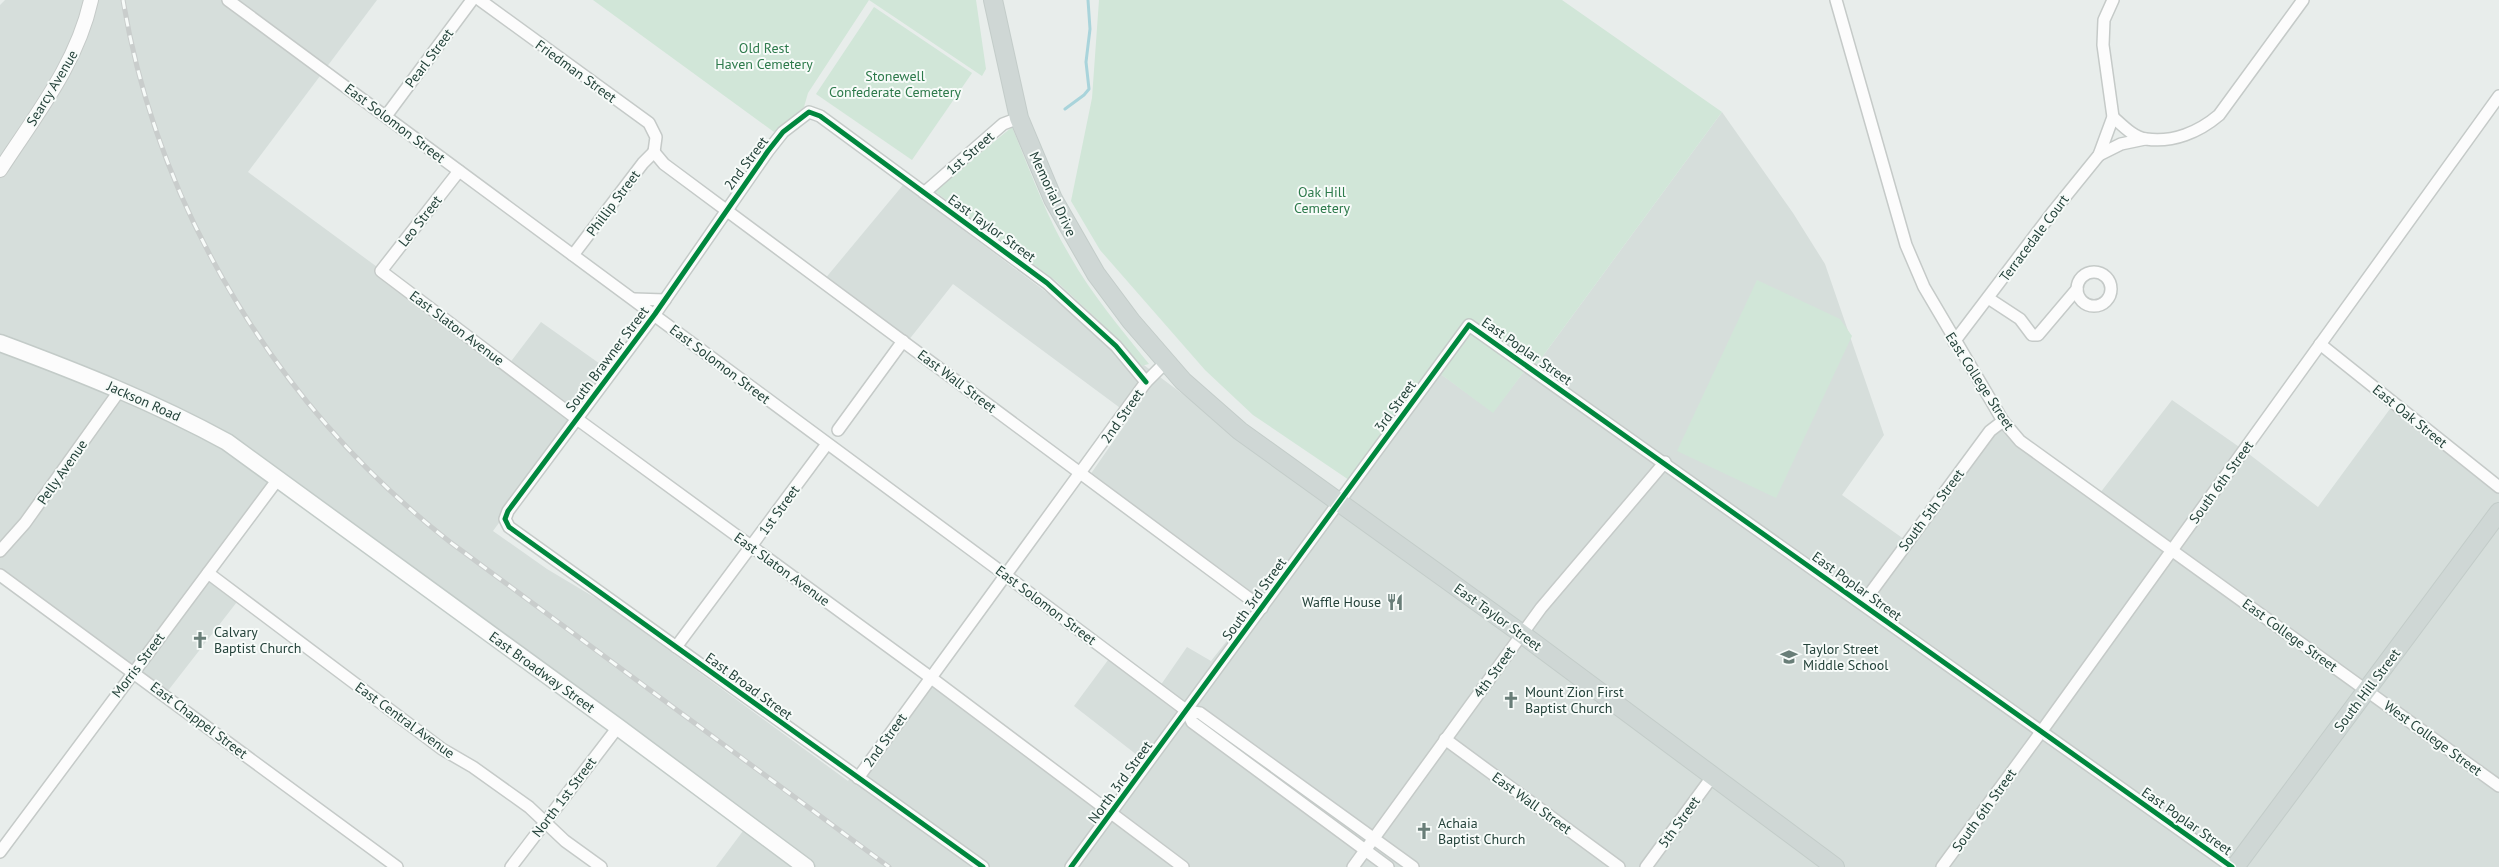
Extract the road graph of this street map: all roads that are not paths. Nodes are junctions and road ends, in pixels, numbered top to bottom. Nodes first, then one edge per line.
1 (91, 0) edge
2 (228, 0) edge
3 (472, 0) edge
4 (480, 0) edge
5 (993, 0) edge
6 (1836, 0) edge
7 (2113, 0) edge
8 (2303, 0) edge
9 (2499, 96) edge
10 (809, 112) joint
11 (386, 116) junction
12 (2113, 117) junction
13 (1019, 118) junction
14 (2145, 139) junction
15 (654, 152) junction
16 (2099, 155) junction
17 (0, 170) edge
18 (459, 171) junction
19 (924, 192) junction
20 (726, 211) junction
21 (573, 255) junction
22 (381, 271) joint
23 (2077, 289) dead end
24 (1988, 298) junction
25 (634, 299) junction
26 (665, 300) junction
27 (655, 314) junction
28 (1469, 324) joint
29 (903, 341) junction
30 (1954, 342) junction
31 (0, 343) edge
32 (2320, 344) junction
33 (1166, 362) junction
34 (1146, 382) junction
35 (120, 390) junction
36 (577, 419) junction
37 (2003, 421) junction
38 (838, 430) dead end
39 (827, 444) junction
40 (1665, 462) junction
41 (1081, 473) junction
42 (278, 479) junction
43 (2499, 488) edge
44 (1340, 501) junction
45 (2499, 512) edge
46 (505, 519) joint
47 (751, 547) junction
48 (2171, 550) junction
49 (0, 551) edge
50 (208, 573) junction
51 (0, 575) edge
52 (1006, 575) junction
53 (1862, 603) junction
54 (1262, 608) junction
55 (1522, 634) junction
56 (676, 647) junction
57 (134, 671) junction
58 (930, 677) junction
59 (2367, 691) junction
60 (1187, 711) junction
61 (618, 727) junction
62 (2041, 732) junction
63 (1445, 739) junction
64 (1712, 777) junction
65 (858, 778) junction
66 (2499, 786) edge
67 (1110, 814) junction
68 (545, 822) junction
69 (1374, 838) junction
70 (1366, 850) junction
71 (0, 852) edge
72 (797, 864) edge
73 (397, 867) edge
74 (511, 867) edge
75 (601, 867) edge
76 (983, 867) edge
77 (1071, 867) edge
78 (1183, 867) edge
79 (1353, 867) edge
80 (1388, 867) edge
81 (1413, 867) edge
82 (1619, 867) edge
83 (1646, 867) edge
84 (1835, 867) edge
85 (1942, 867) edge
86 (2234, 867) edge

1 - 17 street, Searcy Avenue
2 - 11 street, East Solomon Street
3 - 11 street, Pearl Street
4 - 15 street, Friedman Street
5 - 13 main road, Memorial Drive
6 - 30 street, East College Street
7 - 12 street
8 - 14 street
9 - 32 street, South 6th Street
10 - 19 street, East Taylor Street
10 - 20 street, 2nd Street
11 - 18 street, East Solomon Street
12 - 14 street
12 - 16 street, Terracedale Court
13 - 19 street, 1st Street
13 - 33 main road, Memorial Drive
14 - 16 street
15 - 20 street, East Wall Street
15 - 21 street, Phillip Street
16 - 24 street, Terracedale Court
18 - 21 street, East Solomon Street
18 - 22 street, Leo Street
19 - 34 street, East Taylor Street
20 - 26 street, South Brawner Street
20 - 29 street, East Wall Street
21 - 25 street, East Solomon Street
22 - 36 street, East Slaton Avenue
23 - 24 street
24 - 30 street, Terracedale Court
25 - 26 street
25 - 27 street, East Solomon Street
26 - 27 street, South Brawner Street
27 - 36 street, South Brawner Street
27 - 39 street, East Solomon Street
28 - 40 street, East Poplar Street
28 - 44 street, 3rd Street
29 - 38 street
29 - 41 street, East Wall Street
30 - 37 street, East College Street
31 - 35 main road, Jackson Road
32 - 43 street, East Oak Street
32 - 48 street, South 6th Street
33 - 34 street, 2nd Street
33 - 44 main road, East Taylor Street
34 - 41 street, 2nd Street
35 - 42 main road, Jackson Road
35 - 49 street, Pelly Avenue
36 - 46 street, South Brawner Street
36 - 47 street, East Slaton Avenue
37 - 48 street, East College Street
37 - 53 street, South 5th Street
39 - 47 street, 1st Street
39 - 52 street, East Solomon Street
40 - 53 street, East Poplar Street
40 - 55 street, 4th Street
41 - 52 street, 2nd Street
41 - 54 street, East Wall Street
42 - 50 street, Morris Street
42 - 61 main road, East Broadway Street
44 - 54 street, South 3rd Street
44 - 55 main road, East Taylor Street
45 - 59 main road, South Hill Street
46 - 56 street, East Broad Street
47 - 56 street, 1st Street
47 - 58 street, East Slaton Avenue
48 - 59 street, East College Street
48 - 62 street, South 6th Street
50 - 57 street, Morris Street
50 - 68 street, East Central Avenue
51 - 57 street, East Chappel Street
52 - 58 street, 2nd Street
52 - 60 street, East Solomon Street
53 - 62 street, East Poplar Street
54 - 60 street, South 3rd Street
55 - 63 street, 4th Street
55 - 64 main road, East Taylor Street
56 - 65 street, East Broad Street
57 - 71 street, Morris Street
57 - 73 street, East Chappel Street
58 - 65 street, 2nd Street
58 - 67 street, East Slaton Avenue
59 - 66 street, West College Street
59 - 86 main road, South Hill Street
60 - 67 street, North 3rd Street
60 - 69 street, East Solomon Street
60 - 70 street, East Solomon Street
61 - 68 street, North 1st Street
61 - 72 main road, East Broadway Street
62 - 85 street, South 6th Street
62 - 86 street, East Poplar Street
63 - 69 street, 4th Street
63 - 82 street, East Wall Street
64 - 83 street, 5th Street
64 - 84 main road, East Taylor Street
65 - 76 street, East Broad Street
67 - 77 street, North 3rd Street
67 - 78 street, East Slaton Avenue
68 - 74 street, North 1st Street
68 - 75 street, East Central Avenue
69 - 70 street, 4th Street
69 - 81 street, East Solomon Street
70 - 79 street, 4th Street
70 - 80 street, East Solomon Street

